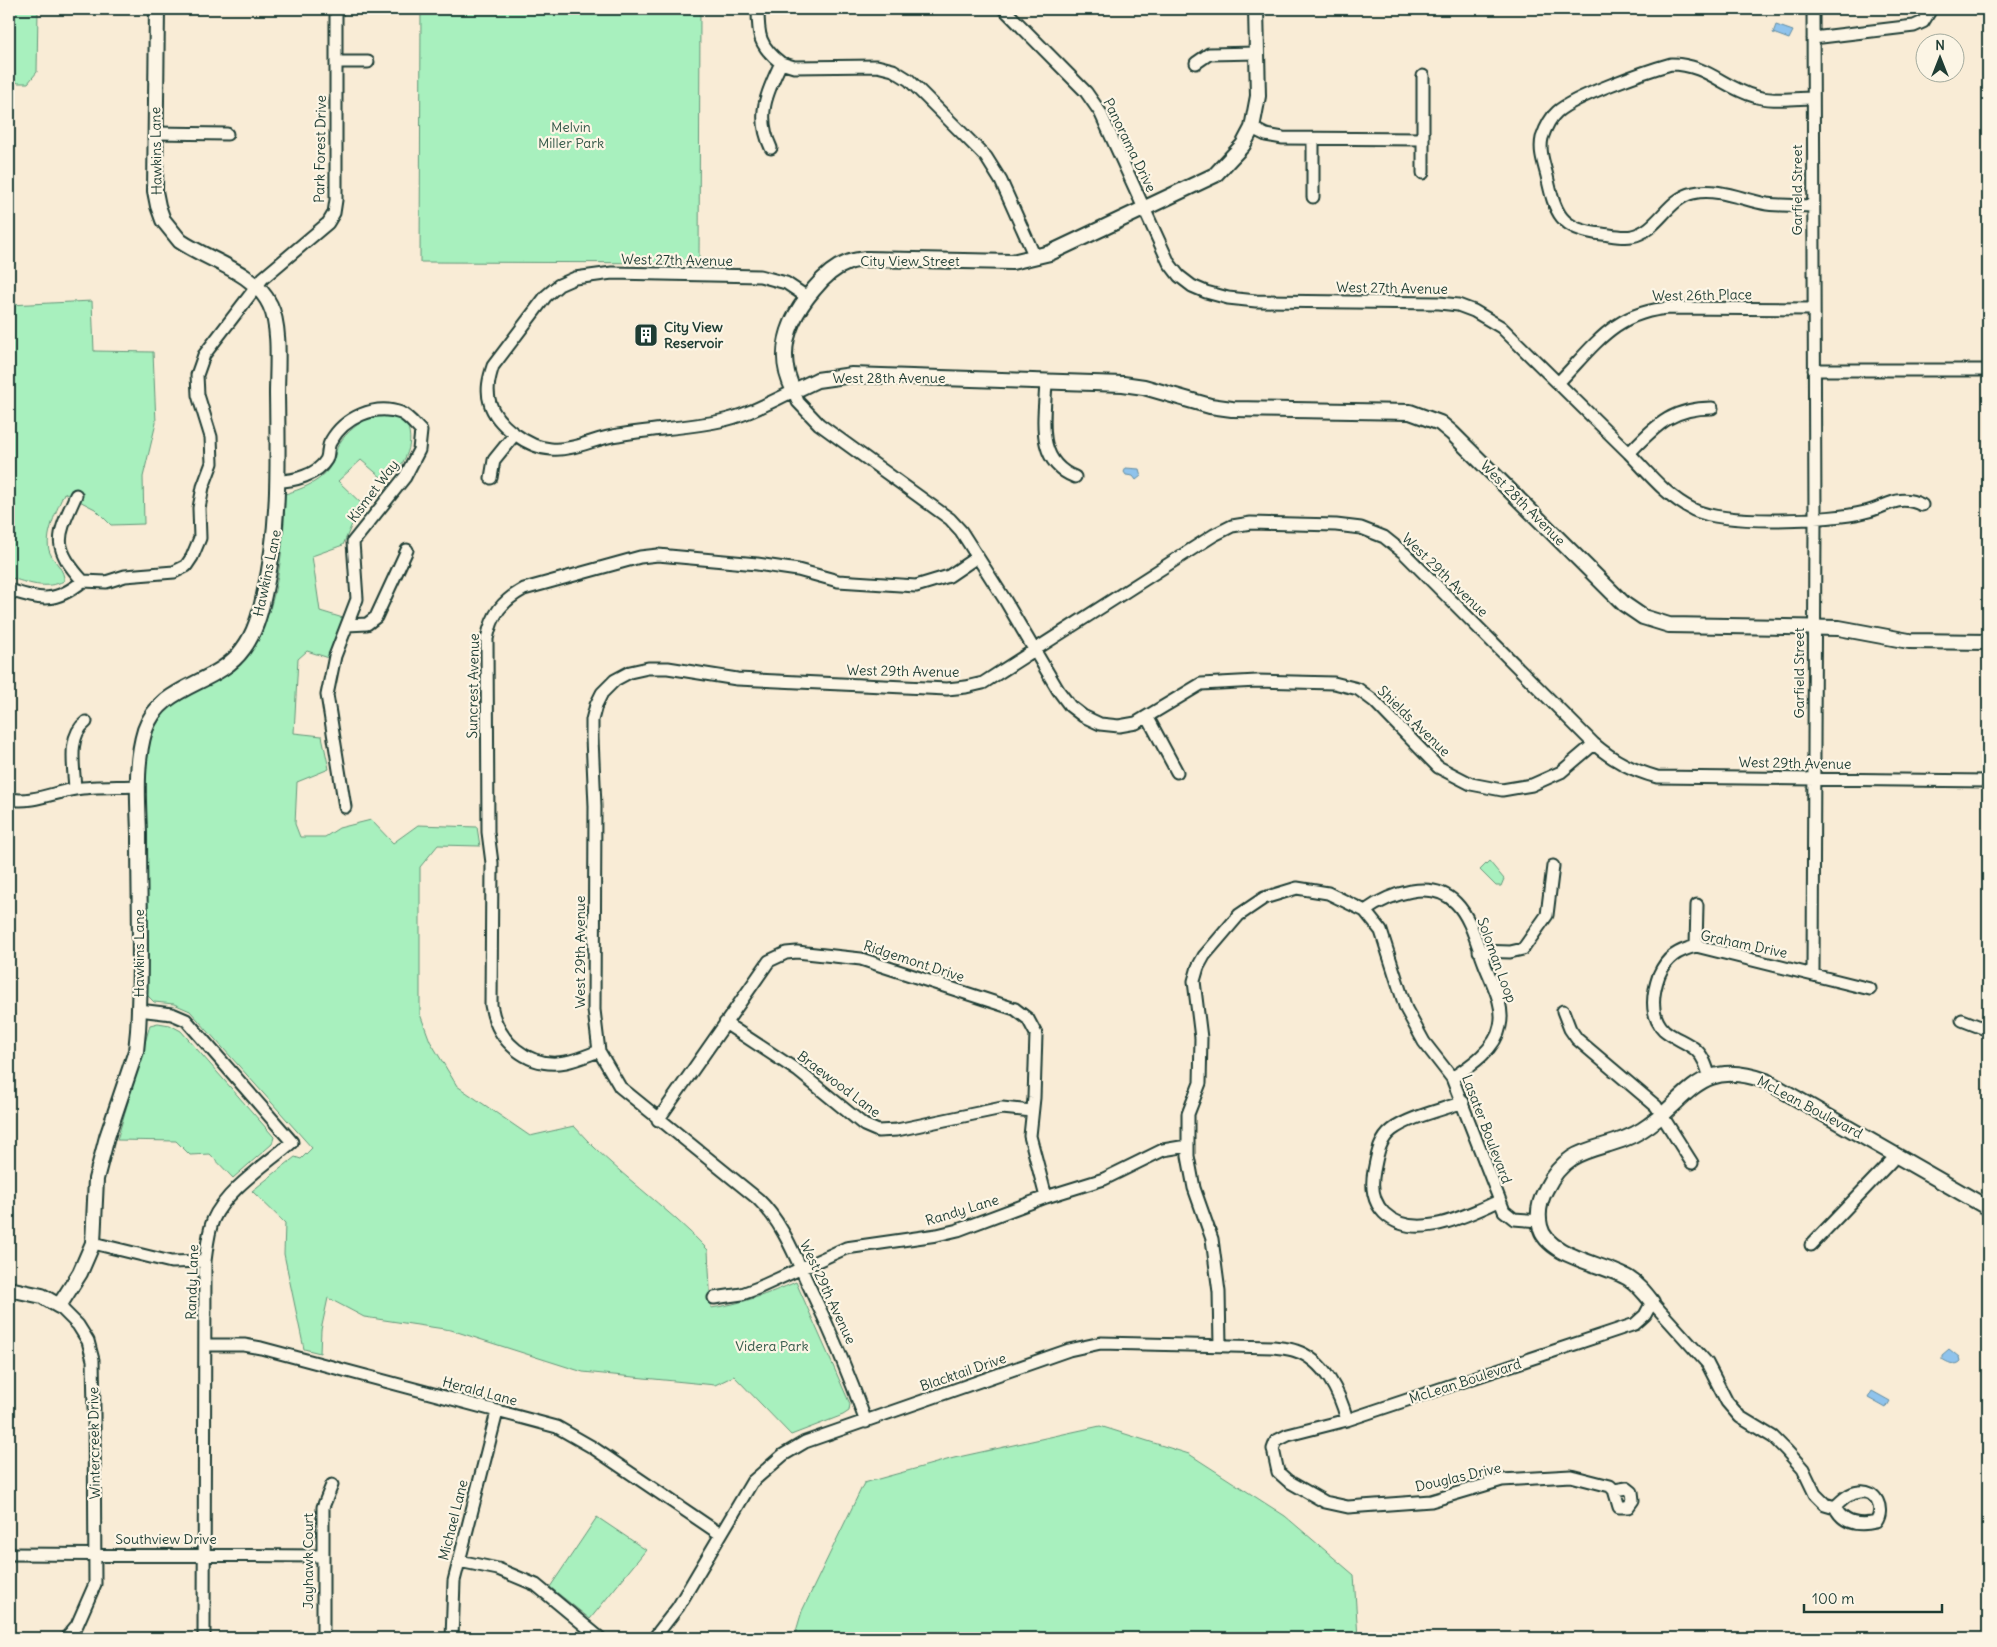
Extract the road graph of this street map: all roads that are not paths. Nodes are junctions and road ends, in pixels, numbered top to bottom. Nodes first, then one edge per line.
1 (157, 9) edge
2 (336, 9) edge
3 (758, 9) edge
4 (1004, 9) edge
5 (1256, 9) edge
6 (1813, 9) edge
7 (1931, 9) edge
8 (1813, 38) junction
9 (1257, 52) junction
10 (336, 62) junction
11 (368, 62) dead end
12 (781, 63) junction
13 (1196, 63) dead end
14 (1423, 76) dead end
15 (1812, 98) junction
16 (1252, 128) junction
17 (155, 133) junction
18 (227, 134) dead end
19 (1313, 139) junction
20 (1422, 139) junction
21 (771, 148) dead end
22 (1423, 173) dead end
23 (1313, 197) dead end
24 (1812, 206) junction
25 (1145, 210) junction
26 (1035, 257) junction
27 (257, 286) junction
28 (807, 297) junction
29 (1813, 310) junction
30 (1814, 370) junction
31 (1988, 370) edge
32 (1046, 380) junction
33 (1558, 383) junction
34 (794, 391) junction
35 (1712, 408) dead end
36 (515, 434) junction
37 (535, 446) joint
38 (1628, 453) junction
39 (491, 478) dead end
40 (1074, 478) dead end
41 (278, 481) junction
42 (76, 496) dead end
43 (1922, 505) dead end
44 (1815, 519) junction
45 (407, 550) dead end
46 (977, 557) junction
47 (83, 580) junction
48 (9, 590) edge
49 (1005, 600) joint
50 (347, 625) junction
51 (1814, 627) junction
52 (1988, 642) edge
53 (1035, 648) junction
54 (1148, 718) junction
55 (86, 722) dead end
56 (1594, 744) junction
57 (1177, 772) dead end
58 (1815, 778) junction
59 (1988, 780) edge
60 (138, 786) junction
61 (75, 789) junction
62 (9, 799) edge
63 (345, 807) dead end
64 (1553, 866) dead end
65 (1697, 905) dead end
66 (1365, 910) junction
67 (1696, 946) junction
68 (1480, 951) junction
69 (1813, 975) junction
70 (1870, 990) dead end
71 (139, 1010) junction
72 (1563, 1011) dead end
73 (1962, 1020) dead end
74 (725, 1023) junction
75 (1988, 1030) edge
76 (599, 1052) junction
77 (1452, 1078) junction
78 (1710, 1078) junction
79 (1463, 1102) junction
80 (1032, 1112) junction
81 (1662, 1112) junction
82 (658, 1120) junction
83 (1188, 1146) junction
84 (1897, 1155) junction
85 (1692, 1163) dead end
86 (1046, 1197) junction
87 (1499, 1201) junction
88 (1988, 1208) edge
89 (1540, 1221) junction
90 (93, 1243) junction
91 (1811, 1245) dead end
92 (205, 1261) junction
93 (801, 1269) junction
94 (9, 1289) edge
95 (714, 1298) dead end
96 (1652, 1302) junction
97 (59, 1306) junction
98 (205, 1345) junction
99 (1220, 1345) junction
100 (498, 1412) junction
101 (1347, 1420) junction
102 (866, 1422) junction
103 (1273, 1449) joint
104 (332, 1485) dead end
105 (1614, 1490) dead end
106 (1835, 1507) dead end
107 (720, 1534) junction
108 (9, 1554) edge
109 (96, 1554) junction
110 (204, 1554) junction
111 (323, 1556) junction
112 (458, 1561) junction
113 (66, 1638) edge
114 (204, 1638) edge
115 (323, 1638) edge
116 (452, 1638) edge
117 (600, 1638) edge
118 (654, 1638) edge

1 - 17 street, Hawkins Lane
2 - 10 street, Park Forest Drive
3 - 12 street
4 - 25 street, Panorama Drive
5 - 9 street, City View Street
6 - 8 street, Garfield Street
7 - 8 street
8 - 15 street, Garfield Street
9 - 13 street
9 - 16 street, City View Street
10 - 11 street
10 - 27 street, Park Forest Drive
12 - 21 street
12 - 26 street
14 - 20 street
15 - 24 street, Garfield Street
15 - 24 street
16 - 19 street
16 - 25 street, City View Street
17 - 18 street
17 - 27 street, Hawkins Lane
19 - 20 street
19 - 23 street
20 - 22 street
24 - 29 street, Garfield Street
25 - 26 street, City View Street
25 - 33 street, West 27th Avenue
26 - 28 street, City View Street
27 - 41 street, Hawkins Lane
27 - 47 street, Park Forest Drive
28 - 34 street, City View Street
28 - 36 street, West 27th Avenue
29 - 30 street, Garfield Street
29 - 33 street, West 26th Place
30 - 31 street
30 - 44 street, Garfield Street
32 - 34 street, West 28th Avenue
32 - 40 street
32 - 51 street, West 28th Avenue
33 - 38 street, West 27th Avenue
34 - 37 street, West 28th Avenue
34 - 46 street, City View Street
35 - 38 street
36 - 37 street, West 27th Avenue
36 - 39 street
38 - 44 street, West 27th Avenue
41 - 50 street, Kismet Way
41 - 60 street, Hawkins Lane
42 - 47 street
43 - 44 street, West 27th Avenue
44 - 51 street, Garfield Street
45 - 50 street
46 - 49 street, City View Street
46 - 76 street, Suncrest Avenue
47 - 48 street
49 - 53 street, Shields Avenue
50 - 63 street, Kismet Way
51 - 52 street, West 28th Avenue
51 - 58 street, Garfield Street
53 - 54 street, Shields Avenue
53 - 56 street, West 29th Avenue
53 - 76 street, West 29th Avenue
54 - 56 street, Shields Avenue
54 - 57 street
55 - 61 street
56 - 58 street, West 29th Avenue
58 - 59 street, West 29th Avenue
58 - 69 street, Garfield Street
60 - 61 street
60 - 71 street, Hawkins Lane
61 - 62 street
64 - 68 street
65 - 67 street
66 - 68 street, Soloman Loop
66 - 77 street, Lasater Boulevard
66 - 83 street, Lasater Boulevard
67 - 69 street, Graham Drive
67 - 78 street, Graham Drive
68 - 77 street, Soloman Loop
69 - 70 street, Graham Drive
71 - 90 street, Hawkins Lane
71 - 92 street, Randy Lane
72 - 81 street
73 - 75 street
74 - 80 street, Braewood Lane
74 - 80 street, Ridgemont Drive
74 - 82 street, Ridgemont Drive
76 - 82 street, West 29th Avenue
77 - 79 street, Lasater Boulevard
78 - 81 street, McLean Boulevard
78 - 84 street, McLean Boulevard
79 - 87 street, Lasater Boulevard
79 - 87 street
80 - 86 street, Ridgemont Drive
81 - 85 street
81 - 89 street, McLean Boulevard
82 - 93 street, West 29th Avenue
83 - 86 street, Randy Lane
83 - 99 street, Lasater Boulevard
84 - 88 street, McLean Boulevard
84 - 91 street
86 - 93 street, Randy Lane
87 - 89 street, Lasater Boulevard
89 - 96 street
90 - 92 street
90 - 97 street, Hawkins Lane
92 - 98 street, Randy Lane
93 - 95 street, Randy Lane
93 - 102 street, West 29th Avenue
94 - 97 street, Wintercreek Drive
96 - 101 street, McLean Boulevard
96 - 106 street
97 - 109 street, Wintercreek Drive
98 - 100 street, Herald Lane
98 - 110 street, Randy Lane
99 - 101 street, Blacktail Drive
99 - 102 street, Blacktail Drive
100 - 107 street, Herald Lane
100 - 112 street, Michael Lane
101 - 103 street, McLean Boulevard
102 - 107 street, Blacktail Drive
103 - 105 street, Douglas Drive
104 - 111 street, Jayhawk Court
107 - 118 street, Blacktail Drive
108 - 109 street, Southview Drive
109 - 110 street, Southview Drive
109 - 113 street, Wintercreek Drive
110 - 111 street, Southview Drive
110 - 114 street, Randy Lane
111 - 115 street, Jayhawk Court
112 - 116 street, Michael Lane
112 - 117 street

